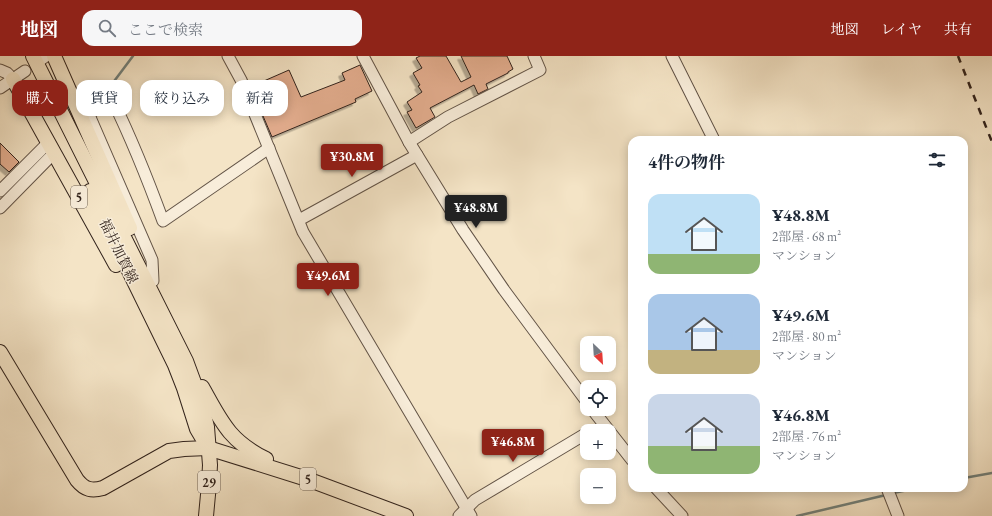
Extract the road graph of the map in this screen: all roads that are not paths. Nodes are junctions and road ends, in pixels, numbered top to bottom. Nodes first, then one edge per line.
1 (25, 56) edge
2 (54, 56) edge
3 (228, 56) edge
4 (363, 56) edge
5 (534, 56) edge
6 (672, 56) edge
7 (39, 58) edge
8 (0, 70) edge
9 (24, 70) dead end
10 (13, 79) junction
11 (0, 88) edge
12 (712, 136) edge
13 (409, 142) junction
14 (51, 148) junction
15 (269, 148) junction
16 (417, 156) junction
17 (0, 191) edge
18 (0, 208) edge
19 (299, 220) junction
20 (153, 281) junction
21 (153, 307) junction
22 (0, 352) edge
23 (186, 361) junction
24 (580, 392) edge
25 (597, 416) edge
26 (603, 424) edge
27 (580, 437) edge
28 (616, 440) edge
29 (208, 448) junction
30 (628, 455) edge
31 (307, 479) junction
32 (660, 492) edge
33 (889, 492) edge
34 (465, 513) edge
35 (206, 516) edge
36 (406, 516) edge
37 (682, 516) edge
38 (898, 516) edge

1 - 21 main road, 福井加賀線 / 5
2 - 20 main road, 5
3 - 15 street
4 - 13 street
5 - 13 street
6 - 12 street
7 - 21 main road, 福井加賀線 / 5
8 - 10 street
9 - 10 street
10 - 11 street
10 - 14 main road, 5
13 - 16 street
14 - 17 street
14 - 18 street
14 - 21 main road, 5
15 - 19 street
15 - 20 street
16 - 19 street
16 - 24 street
19 - 34 street
20 - 21 main road, 5
21 - 23 main road, 福井加賀線 / 5
21 - 29 main road, 福井加賀線 / 5
22 - 29 main road
23 - 29 main road, 福井加賀線 / 5
23 - 31 main road
25 - 26 street
27 - 34 street
28 - 30 street
29 - 31 main road, 5
29 - 35 main road, 29
31 - 36 main road, 5
32 - 37 street
33 - 38 street

